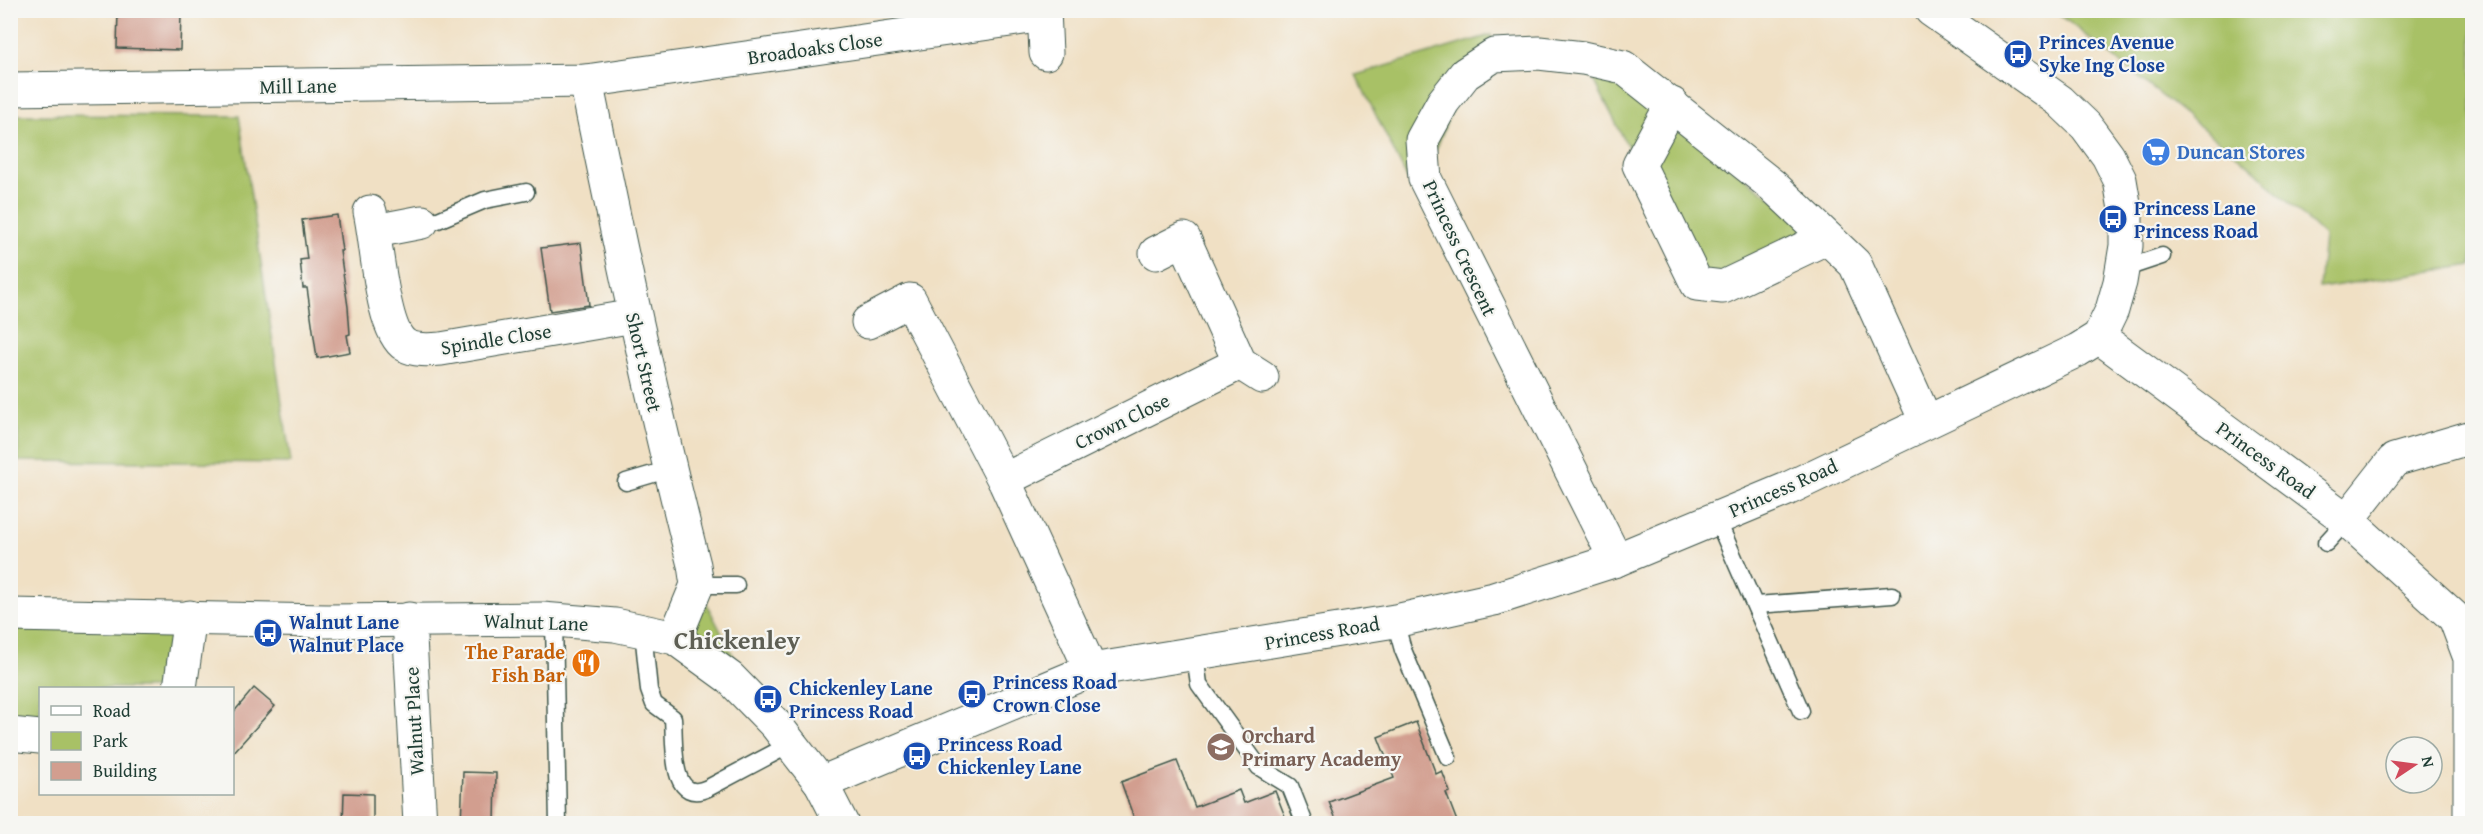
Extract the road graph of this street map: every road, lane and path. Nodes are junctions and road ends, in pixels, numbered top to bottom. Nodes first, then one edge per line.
1 (1931, 10) edge
2 (1044, 13) edge
3 (1046, 53) dead end
4 (586, 81) junction
5 (10, 89) edge
6 (1672, 104) junction
7 (526, 192) dead end
8 (422, 222) joint
9 (1826, 238) junction
10 (1156, 253) dead end
11 (2162, 256) dead end
12 (2123, 269) junction
13 (634, 316) junction
14 (868, 322) dead end
15 (2099, 337) junction
16 (1926, 421) junction
17 (2472, 437) edge
18 (670, 469) junction
19 (1004, 480) junction
20 (626, 482) dead end
21 (1716, 517) junction
22 (2337, 532) junction
23 (1616, 560) junction
24 (697, 585) junction
25 (735, 585) dead end
26 (1892, 596) dead end
27 (1756, 605) junction
28 (10, 615) edge
29 (190, 617) junction
30 (409, 619) junction
31 (554, 620) junction
32 (1395, 621) junction
33 (643, 631) junction
34 (675, 638) junction
35 (1195, 655) junction
36 (1091, 670) junction
37 (180, 687) edge
38 (2471, 704) edge
39 (1801, 711) dead end
40 (10, 734) edge
41 (39, 736) edge
42 (791, 744) junction
43 (1448, 757) dead end
44 (821, 783) junction
45 (420, 824) edge
46 (558, 824) edge
47 (842, 824) edge
48 (1305, 824) edge
49 (2470, 824) edge

1 - 12 street
2 - 3 street, Broadoaks Close
2 - 4 street, Broadoaks Close
4 - 5 street, Mill Lane
4 - 13 street, Short Street
6 - 9 street, Princess Crescent
6 - 9 street
6 - 23 street, Princess Crescent
7 - 8 lane
8 - 13 street, Spindle Close
9 - 16 street, Princess Crescent
10 - 19 street, Crown Close
11 - 12 lane
12 - 15 street
13 - 18 street, Short Street
14 - 19 street
15 - 16 street, Princess Road
15 - 22 street, Princess Road
16 - 21 street, Princess Road
17 - 22 street
18 - 20 lane
18 - 24 street, Short Street
19 - 36 street
21 - 23 street, Princess Road
21 - 27 lane
22 - 38 street, Princess Road
23 - 32 street, Princess Road
24 - 25 lane
24 - 34 street
26 - 27 lane
27 - 39 lane
28 - 29 street, Walnut Lane
29 - 30 street, Walnut Lane
29 - 37 street
30 - 31 street, Walnut Lane
30 - 45 street, Walnut Place
31 - 33 street, Walnut Lane
31 - 46 lane
32 - 35 street, Princess Road
32 - 43 lane
33 - 34 street, Walnut Lane
33 - 42 lane
34 - 42 street, Walnut Lane
35 - 36 street, Princess Road
35 - 48 lane
36 - 44 street, Princess Road
38 - 49 street, Princess Road
40 - 41 street
42 - 44 street, Walnut Lane
44 - 47 street, Walnut Lane

